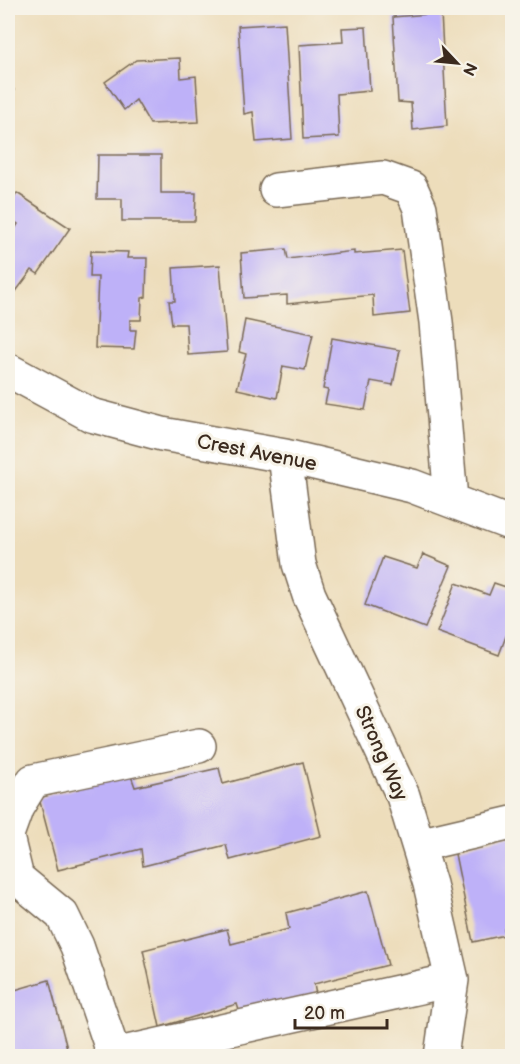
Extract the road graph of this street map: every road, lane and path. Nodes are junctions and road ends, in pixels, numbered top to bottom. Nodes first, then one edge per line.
1 (276, 190) dead end
2 (8, 370) edge
3 (285, 456) junction
4 (451, 500) junction
5 (513, 524) edge
6 (199, 746) dead end
7 (513, 823) edge
8 (8, 832) edge
9 (8, 842) edge
10 (418, 845) junction
11 (452, 980) junction
12 (111, 1056) edge
13 (441, 1056) edge

1 - 4 street
2 - 3 street, Crest Avenue
3 - 4 street, Crest Avenue
3 - 10 street, Strong Way
4 - 5 street, Crest Avenue
6 - 8 street
7 - 10 street
9 - 12 street
10 - 11 street, Strong Way
11 - 12 street
11 - 13 street, Strong Way

